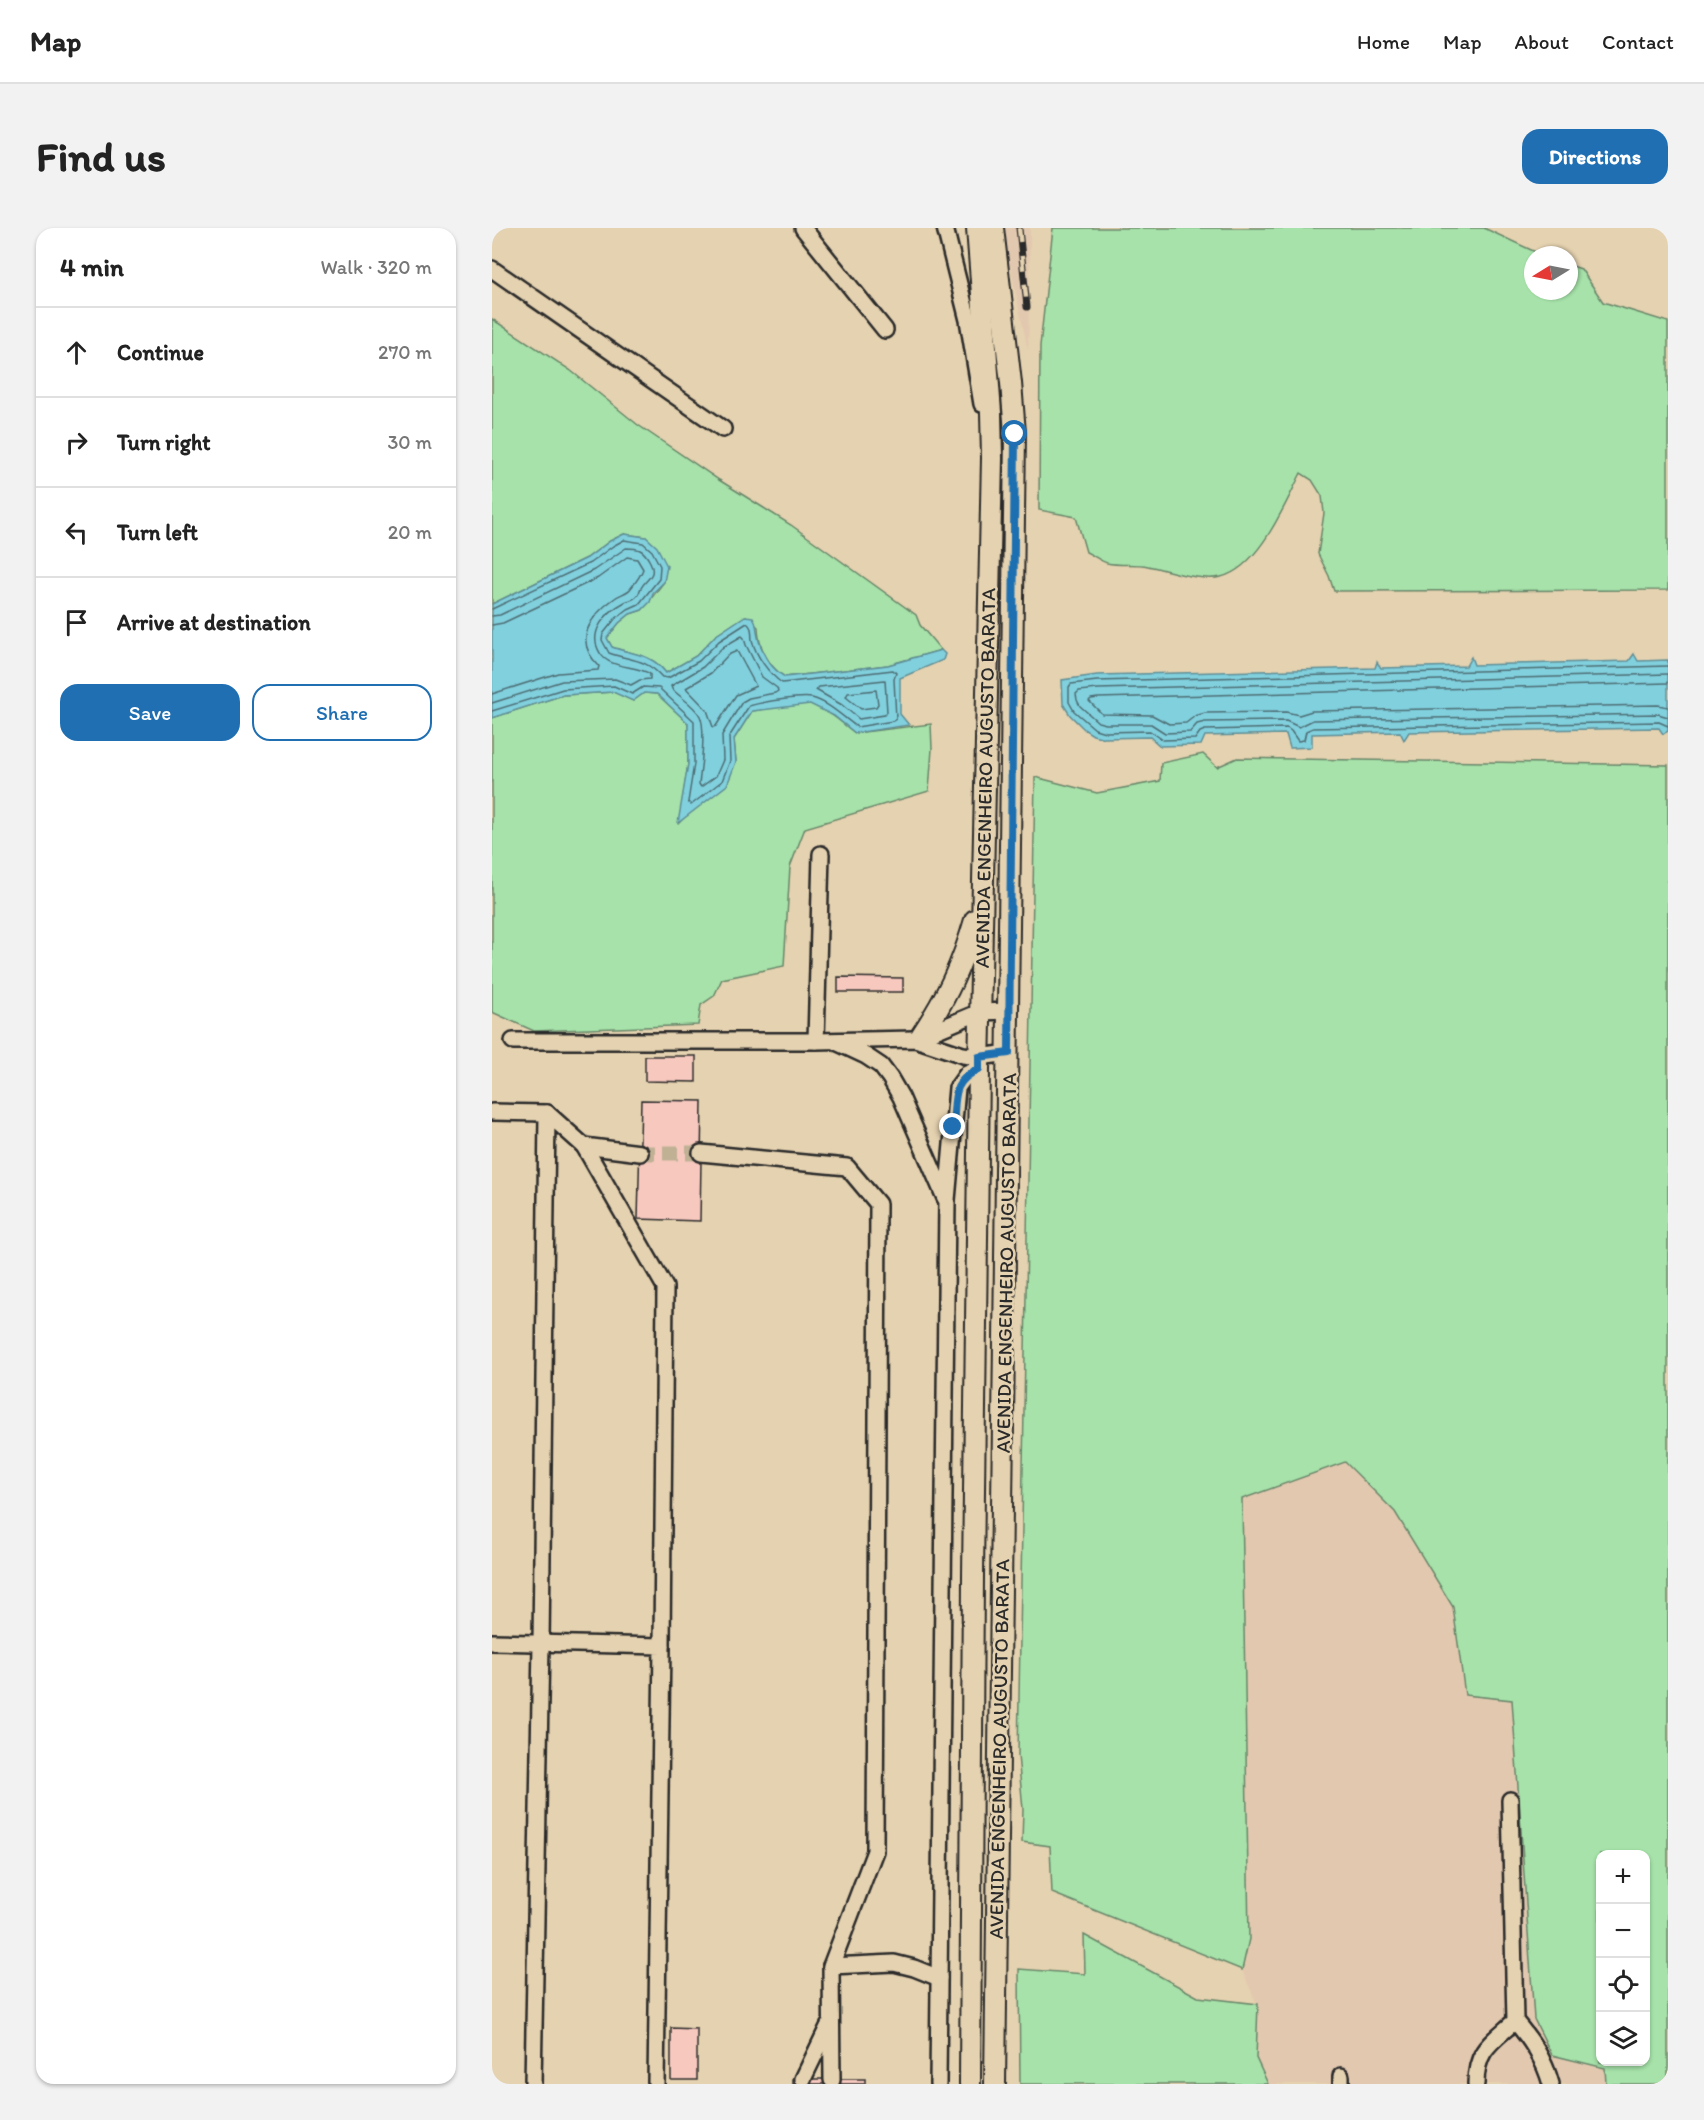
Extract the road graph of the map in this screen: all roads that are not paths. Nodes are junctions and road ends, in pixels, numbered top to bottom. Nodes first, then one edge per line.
1 (803, 228) edge
2 (945, 228) edge
3 (977, 228) edge
4 (993, 228) edge
5 (492, 269) edge
6 (885, 330) dead end
7 (723, 429) dead end
8 (992, 458) junction
9 (821, 854) dead end
10 (983, 891) junction
11 (1009, 1011) junction
12 (980, 1012) junction
13 (918, 1037) junction
14 (513, 1041) dead end
15 (816, 1041) junction
16 (833, 1041) junction
17 (1009, 1053) junction
18 (979, 1063) junction
19 (492, 1112) edge
20 (547, 1113) junction
21 (584, 1146) junction
22 (640, 1153) tunnel mouth
23 (701, 1154) tunnel mouth
24 (946, 1200) junction
25 (492, 1642) edge
26 (541, 1644) junction
27 (662, 1646) junction
28 (1510, 1800) dead end
29 (831, 1966) junction
30 (939, 1978) junction
31 (831, 2021) junction
32 (1515, 2021) junction
33 (803, 2079) dead end
34 (832, 2080) dead end
35 (533, 2084) edge
36 (656, 2084) edge
37 (938, 2084) edge
38 (970, 2084) edge
39 (995, 2084) edge
40 (1476, 2084) edge
41 (1551, 2084) edge

1 - 6 street
2 - 8 street
3 - 8 main road, AVENIDA ENGENHEIRO AUGUSTO BARATA
4 - 11 main road, AVENIDA ENGENHEIRO AUGUSTO BARATA
5 - 7 street
8 - 10 main road, AVENIDA ENGENHEIRO AUGUSTO BARATA
9 - 15 street
10 - 12 main road, AVENIDA ENGENHEIRO AUGUSTO BARATA
10 - 13 main road
11 - 12 street
11 - 17 main road, AVENIDA ENGENHEIRO AUGUSTO BARATA
12 - 13 street
12 - 18 main road, AVENIDA ENGENHEIRO AUGUSTO BARATA
13 - 16 street
13 - 18 street
14 - 15 street
15 - 16 street
16 - 24 street
17 - 18 street
17 - 39 main road, AVENIDA ENGENHEIRO AUGUSTO BARATA
18 - 24 street
18 - 38 main road, AVENIDA ENGENHEIRO AUGUSTO BARATA
19 - 20 street
20 - 21 street
20 - 26 street
21 - 22 street
21 - 27 street
23 - 29 street
24 - 30 street
25 - 26 street
26 - 27 street
26 - 35 street
27 - 36 street
28 - 32 street
29 - 30 street
29 - 31 street
30 - 37 street
31 - 33 street
31 - 34 street
32 - 40 street
32 - 41 street

